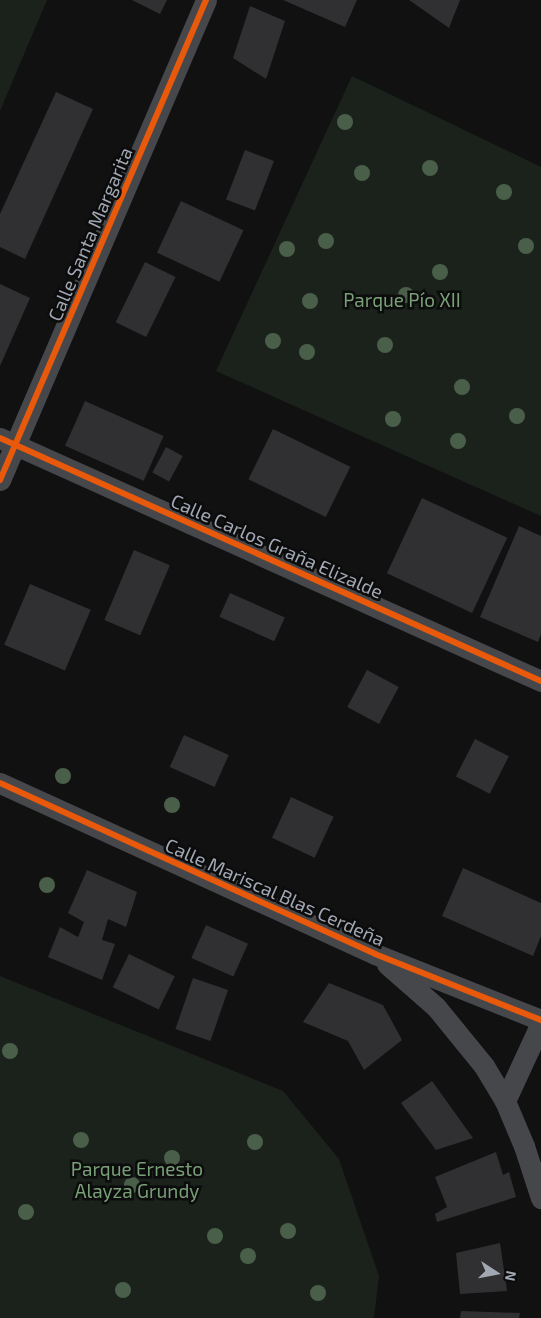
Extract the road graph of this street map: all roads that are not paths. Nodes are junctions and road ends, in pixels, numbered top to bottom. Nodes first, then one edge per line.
1 (206, 0) edge
2 (8, 442) edge
3 (0, 480) edge
4 (541, 681) edge
5 (0, 783) edge
6 (375, 954) junction
7 (541, 1022) edge
8 (505, 1101) junction
9 (541, 1198) edge

1 - 2 street, Calle Santa Margarita
2 - 3 street, Calle Santa Margarita
2 - 4 street, Calle Carlos Graña Elizalde
5 - 6 street, Calle Mariscal Blas Cerdeña
6 - 7 street, Calle Mariscal Blas Cerdeña
6 - 8 street
7 - 8 street
8 - 9 street

